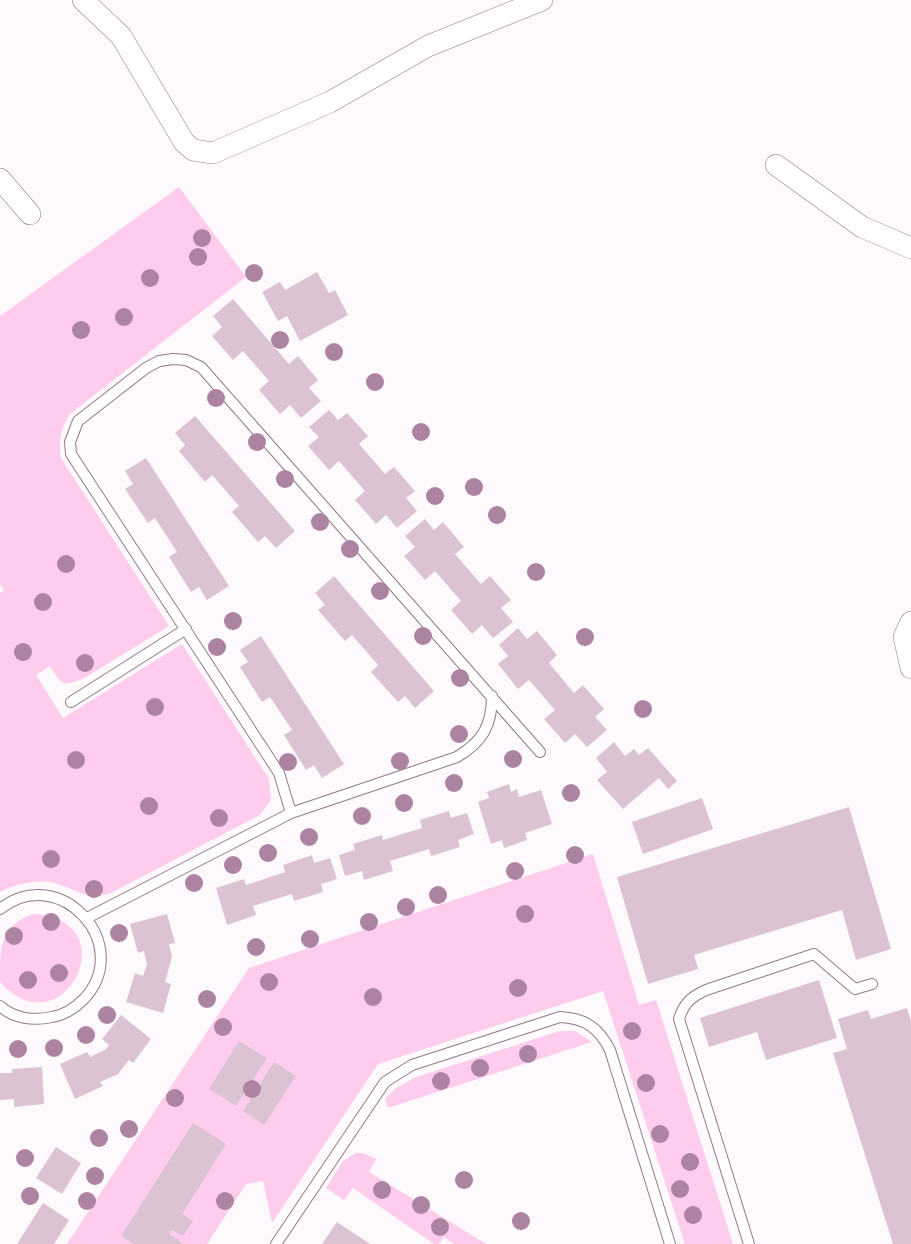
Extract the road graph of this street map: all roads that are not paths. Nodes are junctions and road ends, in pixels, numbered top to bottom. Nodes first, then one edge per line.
1 (84, 0) edge
2 (542, 0) edge
3 (776, 165) dead end
4 (0, 179) edge
5 (30, 214) dead end
6 (911, 248) edge
7 (911, 622) edge
8 (186, 629) junction
9 (911, 668) edge
10 (492, 696) junction
11 (71, 702) dead end
12 (540, 752) dead end
13 (291, 813) junction
14 (0, 909) edge
15 (87, 918) junction
16 (872, 984) dead end
17 (0, 1006) edge
18 (276, 1244) edge
19 (670, 1244) edge
20 (749, 1244) edge

1 - 2 street
3 - 6 street
4 - 5 street
7 - 9 street
8 - 10 lane
8 - 11 lane
8 - 13 lane
10 - 12 lane
10 - 13 lane
13 - 15 lane
14 - 15 lane
15 - 17 lane
16 - 20 lane
18 - 19 lane

